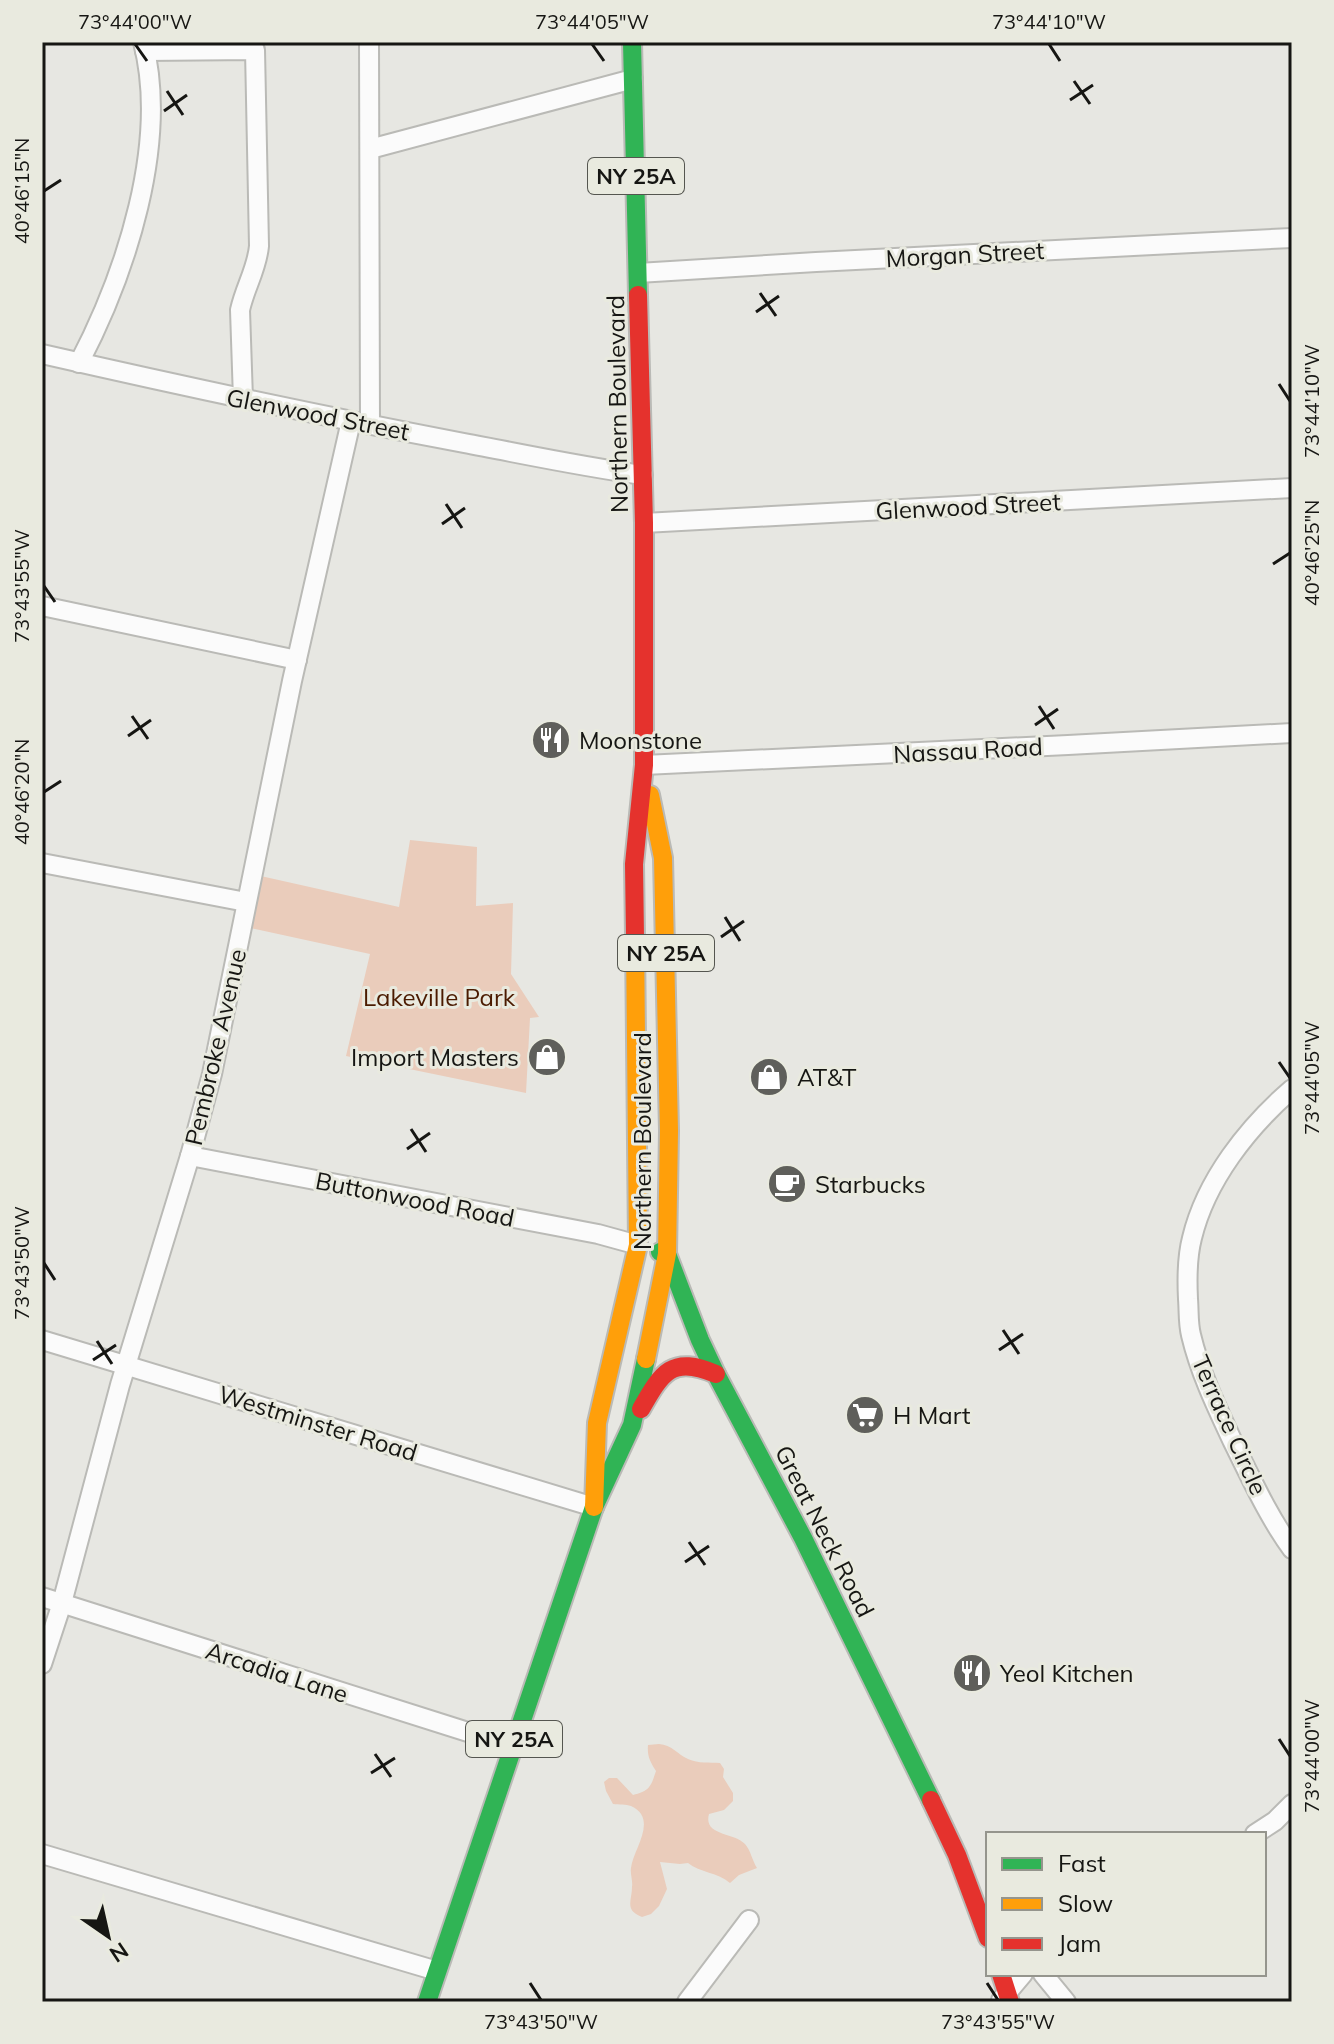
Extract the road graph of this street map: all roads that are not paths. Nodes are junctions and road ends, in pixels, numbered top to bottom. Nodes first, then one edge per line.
1 (369, 42) edge
2 (632, 42) edge
3 (144, 46) edge
4 (633, 79) junction
5 (370, 149) junction
6 (1292, 238) edge
7 (638, 273) junction
8 (42, 354) edge
9 (79, 363) junction
10 (243, 399) junction
11 (351, 421) junction
12 (370, 425) junction
13 (643, 475) junction
14 (1292, 488) edge
15 (644, 523) junction
16 (42, 606) edge
17 (297, 660) junction
18 (1292, 733) edge
19 (644, 765) junction
20 (42, 863) edge
21 (246, 902) junction
22 (1292, 1089) edge
23 (190, 1156) junction
24 (638, 1245) junction
25 (667, 1254) junction
26 (42, 1340) edge
27 (126, 1365) junction
28 (716, 1374) junction
29 (632, 1425) junction
30 (594, 1507) junction
31 (1292, 1549) edge
32 (42, 1597) edge
33 (62, 1603) junction
34 (42, 1664) edge
35 (512, 1746) junction
36 (1292, 1804) edge
37 (1258, 1832) edge
38 (42, 1854) edge
39 (957, 1855) junction
40 (986, 1895) edge
41 (749, 1920) dead end
42 (986, 1933) edge
43 (437, 1971) junction
44 (1001, 1976) edge
45 (1022, 1976) edge
46 (1045, 1976) edge
47 (1006, 1999) edge
48 (427, 2002) edge
49 (687, 2002) edge
50 (1066, 2002) edge

1 - 5 street
2 - 4 main road, Northern Boulevard / NY 25A
3 - 9 street
3 - 10 street
4 - 5 street
4 - 7 main road, Northern Boulevard / NY 25A
5 - 12 street
6 - 7 street, Morgan Street
7 - 13 main road, Northern Boulevard / NY 25A
8 - 9 street, Glenwood Street
9 - 10 street, Glenwood Street
10 - 11 street, Glenwood Street
11 - 12 street, Glenwood Street
11 - 17 street, Pembroke Avenue
12 - 13 street, Glenwood Street
13 - 15 main road, Northern Boulevard / NY 25A
14 - 15 street, Glenwood Street
15 - 19 main road, Northern Boulevard / NY 25A
16 - 17 street
17 - 21 street, Pembroke Avenue
18 - 19 street, Nassau Road
19 - 24 main road, Northern Boulevard / NY 25A
19 - 25 main road, Northern Boulevard / NY 25A
20 - 21 street
21 - 23 street, Pembroke Avenue
22 - 31 street, Terrace Circle
23 - 24 street, Buttonwood Road
23 - 27 street, Pembroke Avenue
24 - 25 main road
24 - 30 main road, Northern Boulevard / NY 25A
25 - 28 main road, Great Neck Road
25 - 29 main road, Northern Boulevard / NY 25A
26 - 27 street, Westminster Road
27 - 30 street, Westminster Road
27 - 33 street, Pembroke Avenue
28 - 29 main road
28 - 39 main road, Great Neck Road
29 - 30 main road, Northern Boulevard / NY 25A
30 - 35 main road, Northern Boulevard / NY 25A
32 - 33 street, Arcadia Lane
33 - 34 street, Pembroke Avenue
33 - 35 street, Arcadia Lane
35 - 43 main road, Northern Boulevard / NY 25A
36 - 37 street
38 - 43 street
39 - 40 street, Great Neck Road
39 - 42 main road, Great Neck Road
41 - 49 street
43 - 48 main road, Northern Boulevard / NY 25A
44 - 47 main road
45 - 47 street
46 - 50 street

